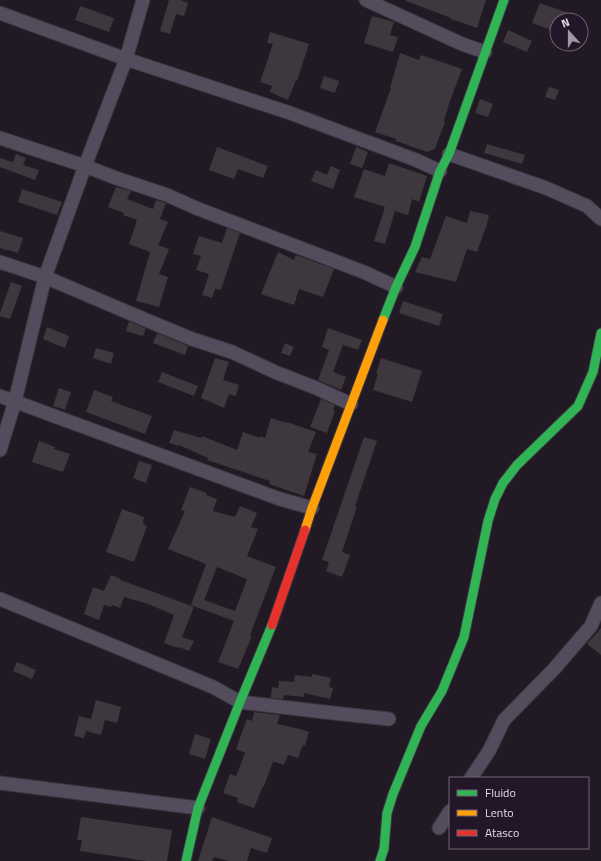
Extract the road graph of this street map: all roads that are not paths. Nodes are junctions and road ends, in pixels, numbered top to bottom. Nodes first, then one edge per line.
1 (143, 0) edge
2 (366, 0) edge
3 (504, 0) edge
4 (0, 13) edge
5 (486, 52) junction
6 (126, 59) junction
7 (0, 138) edge
8 (448, 154) junction
9 (86, 166) junction
10 (440, 171) junction
11 (601, 219) edge
12 (0, 262) edge
13 (46, 277) junction
14 (396, 287) junction
15 (601, 333) edge
16 (0, 396) edge
17 (15, 401) junction
18 (351, 404) junction
19 (0, 450) edge
20 (312, 508) junction
21 (0, 599) edge
22 (601, 603) edge
23 (240, 702) junction
24 (389, 719) dead end
25 (472, 777) edge
26 (0, 783) edge
27 (198, 808) junction
28 (449, 813) edge
29 (439, 828) dead end
30 (186, 861) edge
31 (380, 861) edge

1 - 6 street
2 - 5 street
3 - 5 street
4 - 6 street
5 - 8 street
6 - 9 street
6 - 10 street
7 - 9 street
8 - 10 street
8 - 11 street
9 - 13 street
9 - 14 street
10 - 14 street
12 - 13 street
13 - 17 street
13 - 18 street
14 - 18 street
15 - 31 street
16 - 17 street
17 - 19 street
17 - 20 street
18 - 20 street
20 - 23 street
21 - 23 street
22 - 25 street
23 - 24 street
23 - 27 street
26 - 27 street
27 - 30 street
28 - 29 street

